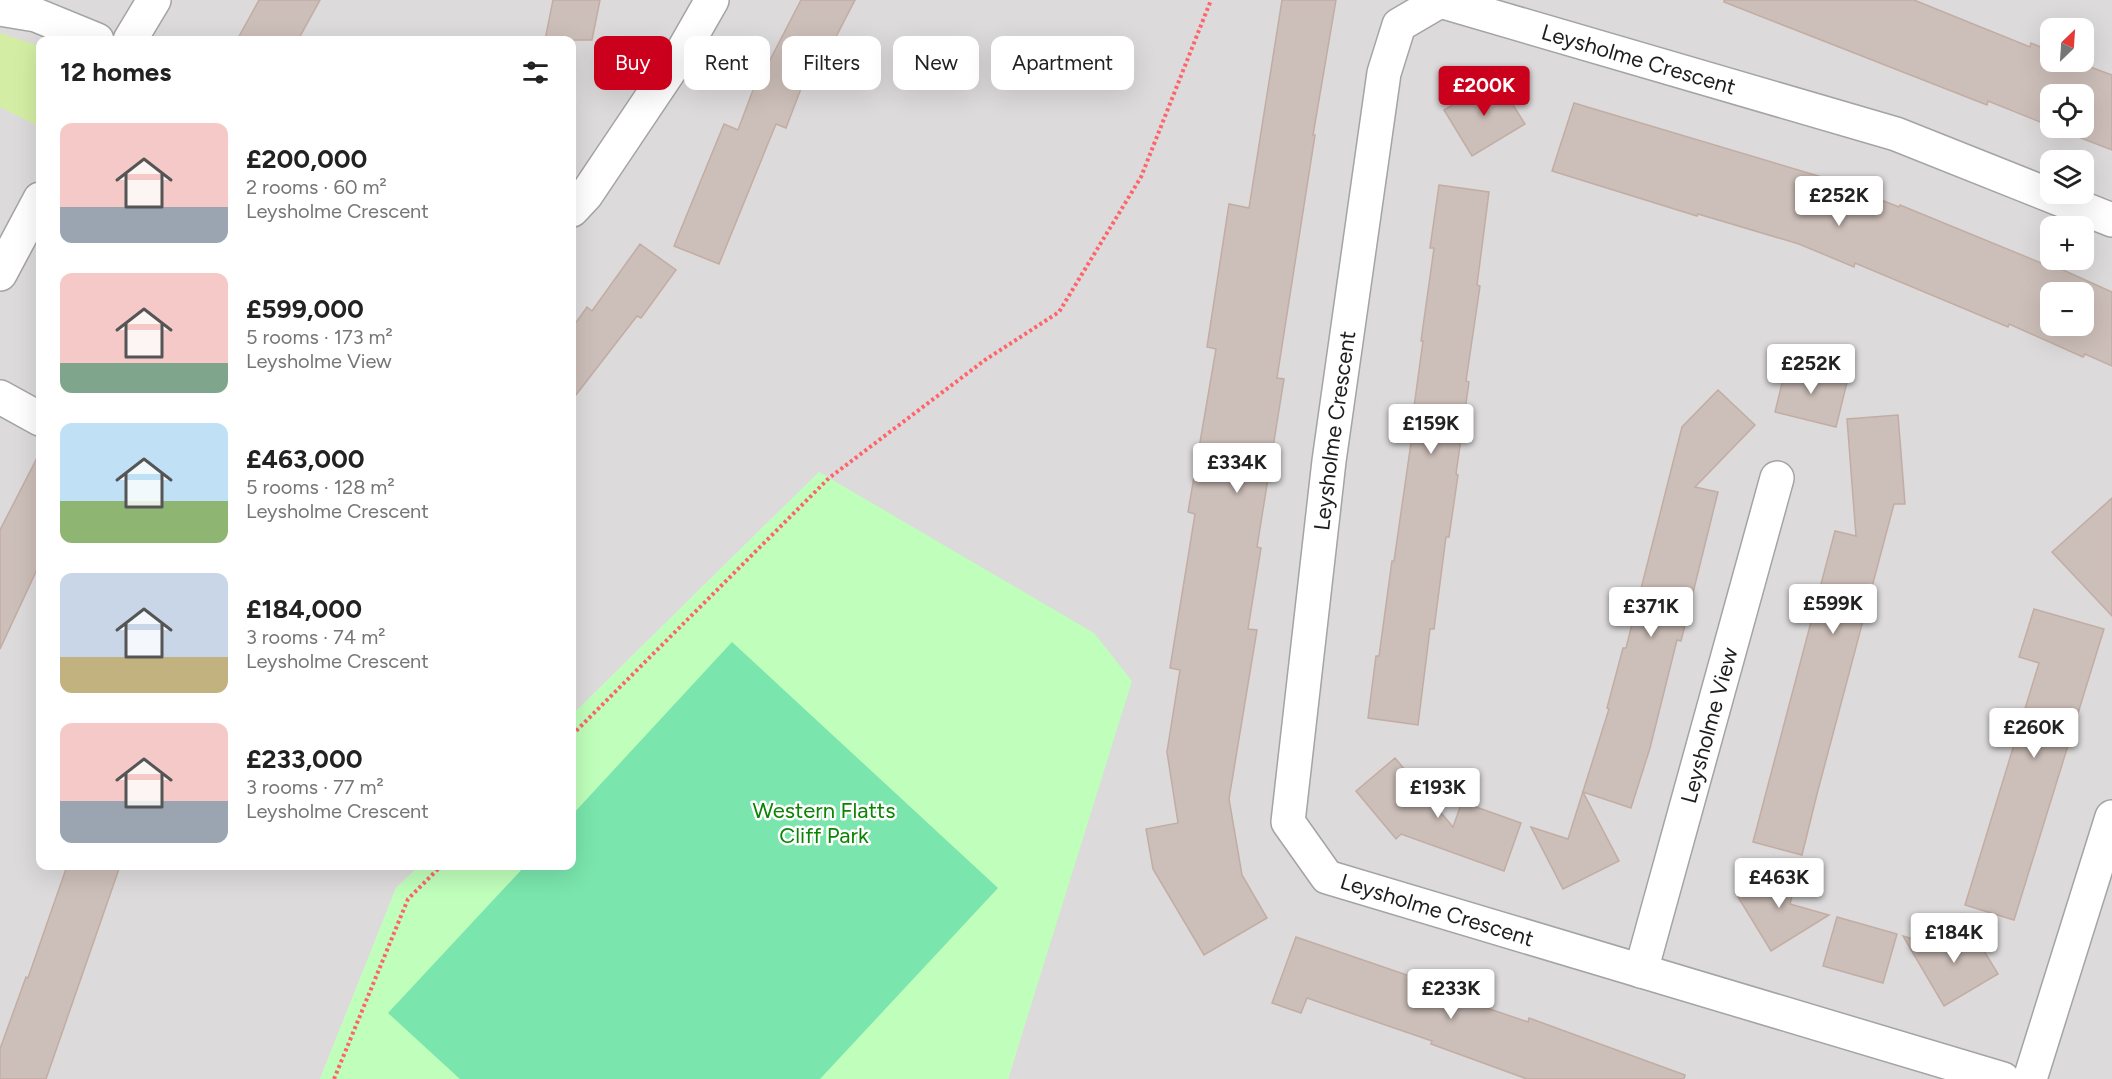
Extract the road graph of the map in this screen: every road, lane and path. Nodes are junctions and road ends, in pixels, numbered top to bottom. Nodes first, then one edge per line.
1 (154, 0) edge
2 (712, 0) edge
3 (1211, 0) edge
4 (0, 9) edge
5 (87, 36) edge
6 (132, 36) edge
7 (36, 206) edge
8 (576, 206) edge
9 (2112, 220) edge
10 (0, 274) edge
11 (0, 397) edge
12 (36, 417) edge
13 (1777, 478) dead end
14 (576, 731) edge
15 (2112, 817) edge
16 (437, 870) edge
17 (1641, 971) junction
18 (334, 1079) edge
19 (2003, 1079) edge
20 (2030, 1079) edge

1 - 6 street
2 - 8 street
3 - 14 path
4 - 5 street
7 - 10 street
9 - 17 street, Leysholme Crescent
11 - 12 street
13 - 17 street, Leysholme View
15 - 20 street
16 - 18 path
17 - 19 street, Leysholme Crescent

